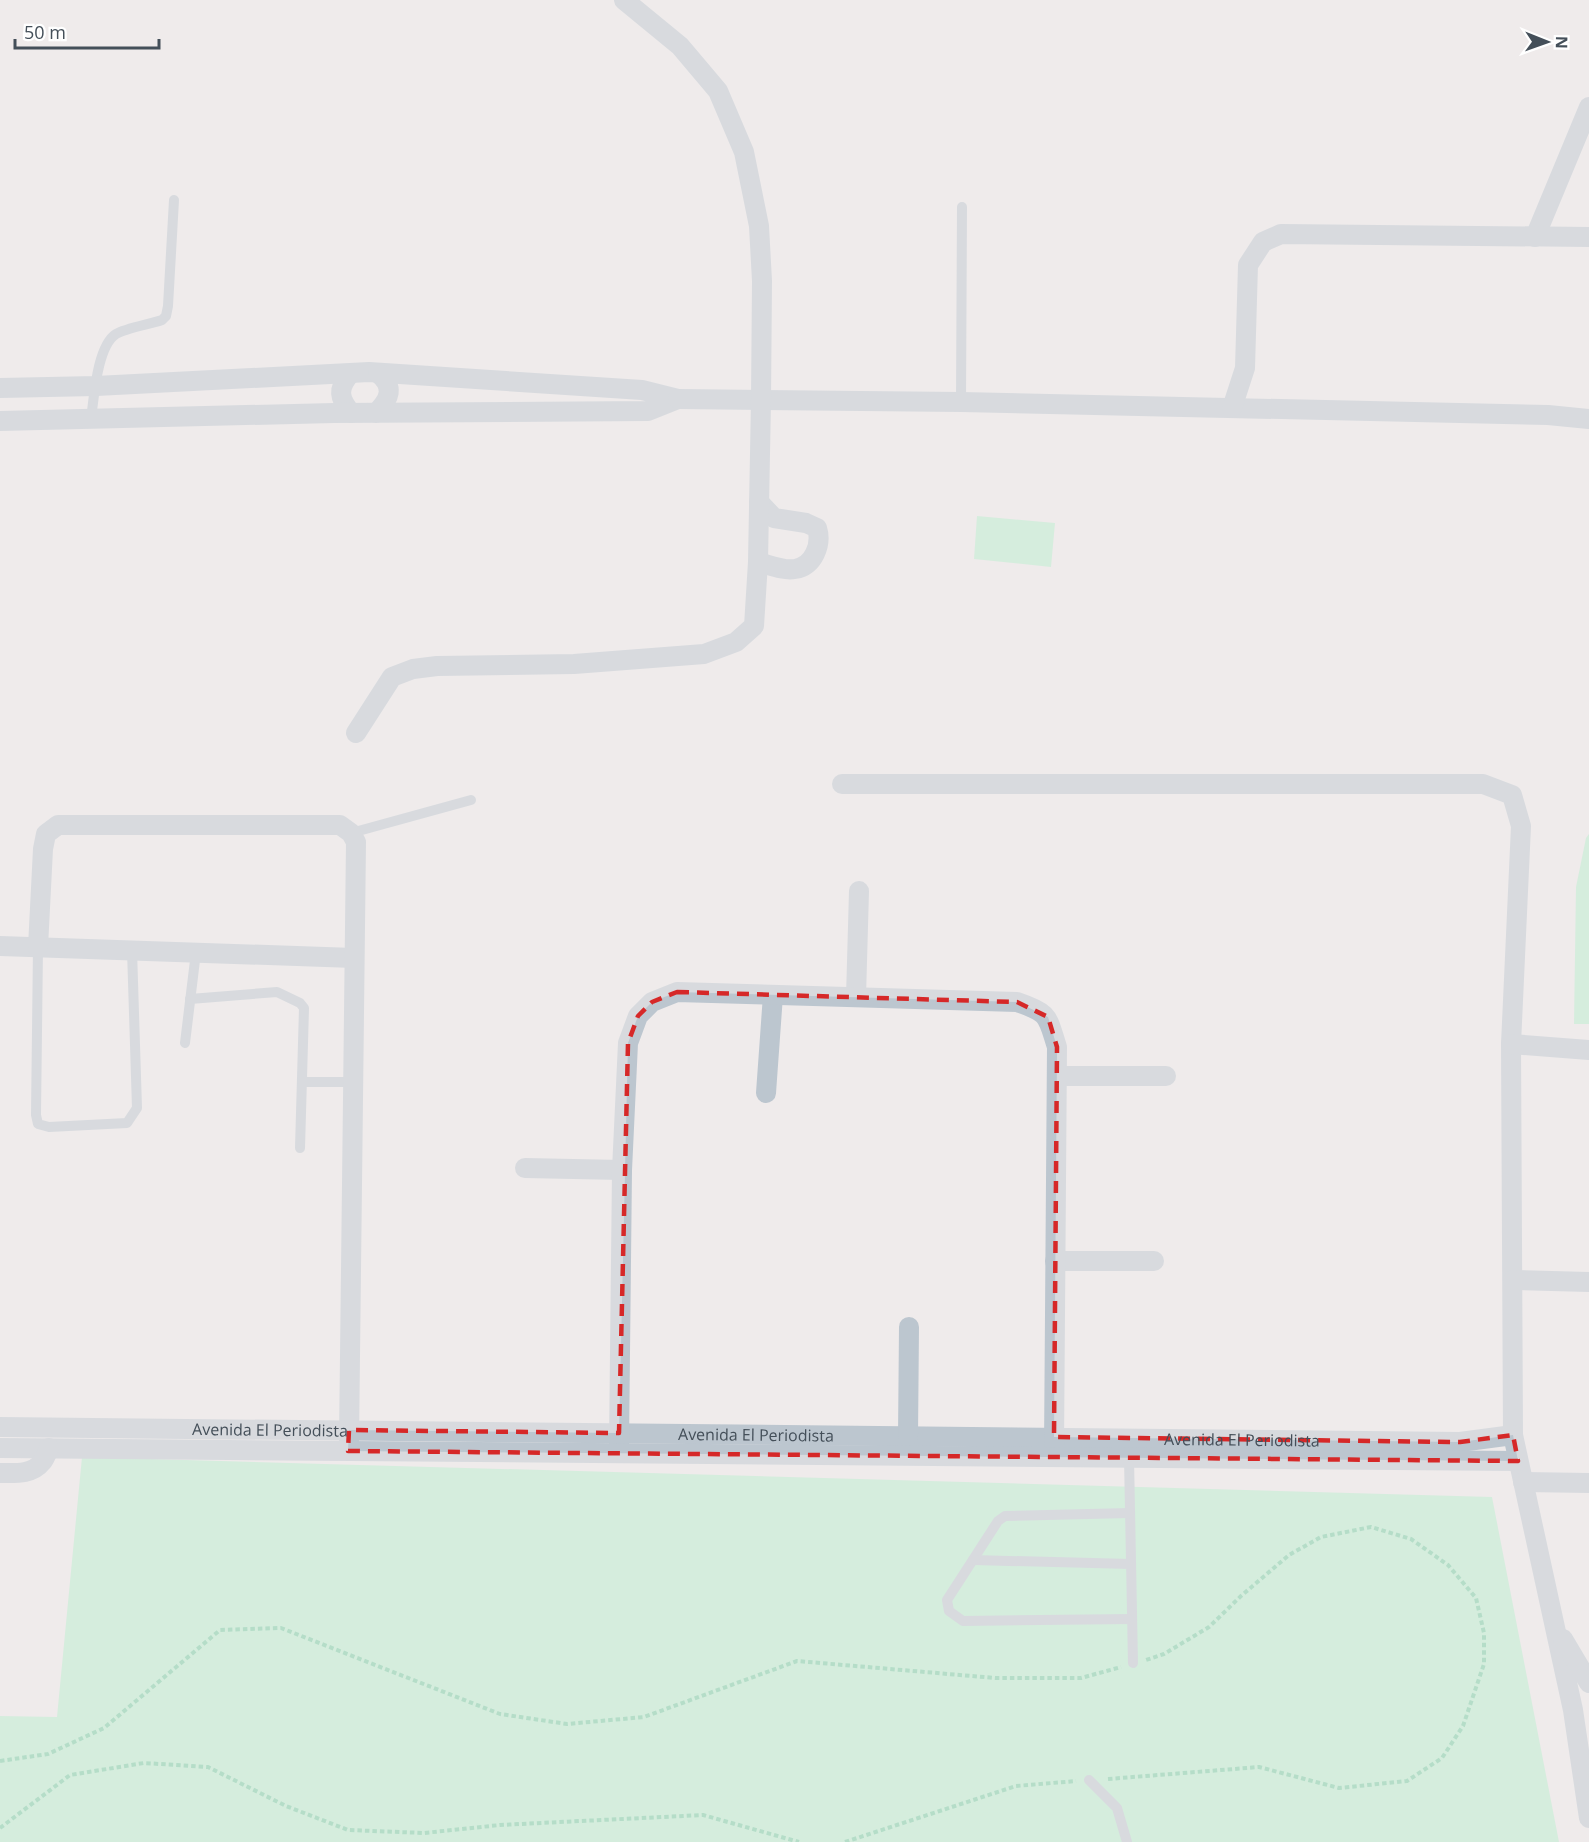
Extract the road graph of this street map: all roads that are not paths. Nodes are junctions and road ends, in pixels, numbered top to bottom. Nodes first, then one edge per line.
1 (624, 0) edge
2 (1589, 107) edge
3 (174, 200) dead end
4 (962, 207) dead end
5 (1535, 237) junction
6 (1589, 237) edge
7 (378, 372) junction
8 (351, 374) junction
9 (96, 386) junction
10 (0, 388) edge
11 (678, 399) junction
12 (761, 400) junction
13 (961, 402) junction
14 (1232, 408) junction
15 (351, 413) junction
16 (376, 413) junction
17 (1589, 418) edge
18 (91, 419) junction
19 (0, 421) edge
20 (759, 502) junction
21 (758, 562) junction
22 (356, 733) dead end
23 (842, 784) dead end
24 (471, 800) dead end
25 (351, 833) junction
26 (859, 891) dead end
27 (0, 946) edge
28 (38, 947) junction
29 (132, 950) junction
30 (196, 952) junction
31 (354, 958) junction
32 (773, 995) junction
33 (856, 997) junction
34 (190, 999) junction
35 (185, 1044) dead end
36 (1511, 1044) junction
37 (1589, 1050) edge
38 (1057, 1076) junction
39 (1166, 1076) dead end
40 (302, 1082) junction
41 (353, 1082) junction
42 (766, 1093) dead end
43 (300, 1148) dead end
44 (525, 1168) dead end
45 (622, 1170) junction
46 (1055, 1261) junction
47 (1154, 1261) dead end
48 (1513, 1280) junction
49 (1589, 1282) edge
50 (909, 1327) dead end
51 (0, 1427) edge
52 (349, 1430) junction
53 (619, 1433) junction
54 (1513, 1435) junction
55 (908, 1436) junction
56 (1054, 1437) junction
57 (0, 1448) edge
58 (49, 1449) junction
59 (348, 1451) junction
60 (619, 1453) junction
61 (1054, 1457) junction
62 (1129, 1458) junction
63 (1518, 1461) junction
64 (0, 1473) edge
65 (1523, 1482) junction
66 (1589, 1483) edge
67 (1130, 1513) junction
68 (973, 1560) junction
69 (1131, 1564) junction
70 (1132, 1619) junction
71 (1554, 1623) junction
72 (1133, 1663) road end
73 (1589, 1683) edge
74 (1089, 1780) road end
75 (1587, 1786) edge
76 (1589, 1818) edge
77 (1127, 1842) edge

1 - 12 street
2 - 5 street
3 - 9 lane
4 - 13 lane
5 - 6 street
5 - 14 street
7 - 8 street
7 - 11 street
7 - 16 street
8 - 9 street
8 - 15 street
9 - 10 street
9 - 18 lane
11 - 12 street
11 - 16 street
12 - 13 street
12 - 20 street
13 - 14 street
14 - 17 street
15 - 16 street
15 - 18 street
18 - 19 street
20 - 21 street
20 - 21 street
21 - 22 street
23 - 36 street
24 - 25 lane
25 - 28 street
25 - 31 street
26 - 33 street
27 - 28 street
28 - 29 street
28 - 29 lane
29 - 30 street
30 - 31 street
30 - 34 lane
31 - 41 street
32 - 33 street
32 - 42 street
32 - 45 street
33 - 38 street
34 - 35 lane
34 - 40 lane
36 - 37 street
36 - 48 street
38 - 39 street
38 - 46 street
40 - 41 lane
40 - 43 lane
41 - 52 street
44 - 45 street
45 - 53 street
46 - 47 street
46 - 56 street
48 - 49 street
48 - 54 street
50 - 55 street
51 - 52 street, Avenida El Periodista
52 - 53 street, Avenida El Periodista
52 - 59 street
53 - 55 street, Avenida El Periodista
53 - 60 street
54 - 56 street, Avenida El Periodista
54 - 63 street
55 - 56 street, Avenida El Periodista
56 - 61 street
57 - 58 street
58 - 59 street
58 - 64 street
59 - 60 street
60 - 61 street
61 - 62 street
62 - 63 street
62 - 67 lane
63 - 65 street
65 - 66 street
65 - 71 street
67 - 68 lane
67 - 69 lane
68 - 69 lane
68 - 70 lane
69 - 70 lane
70 - 72 lane
71 - 73 street
71 - 75 street
74 - 77 lane
75 - 76 street

